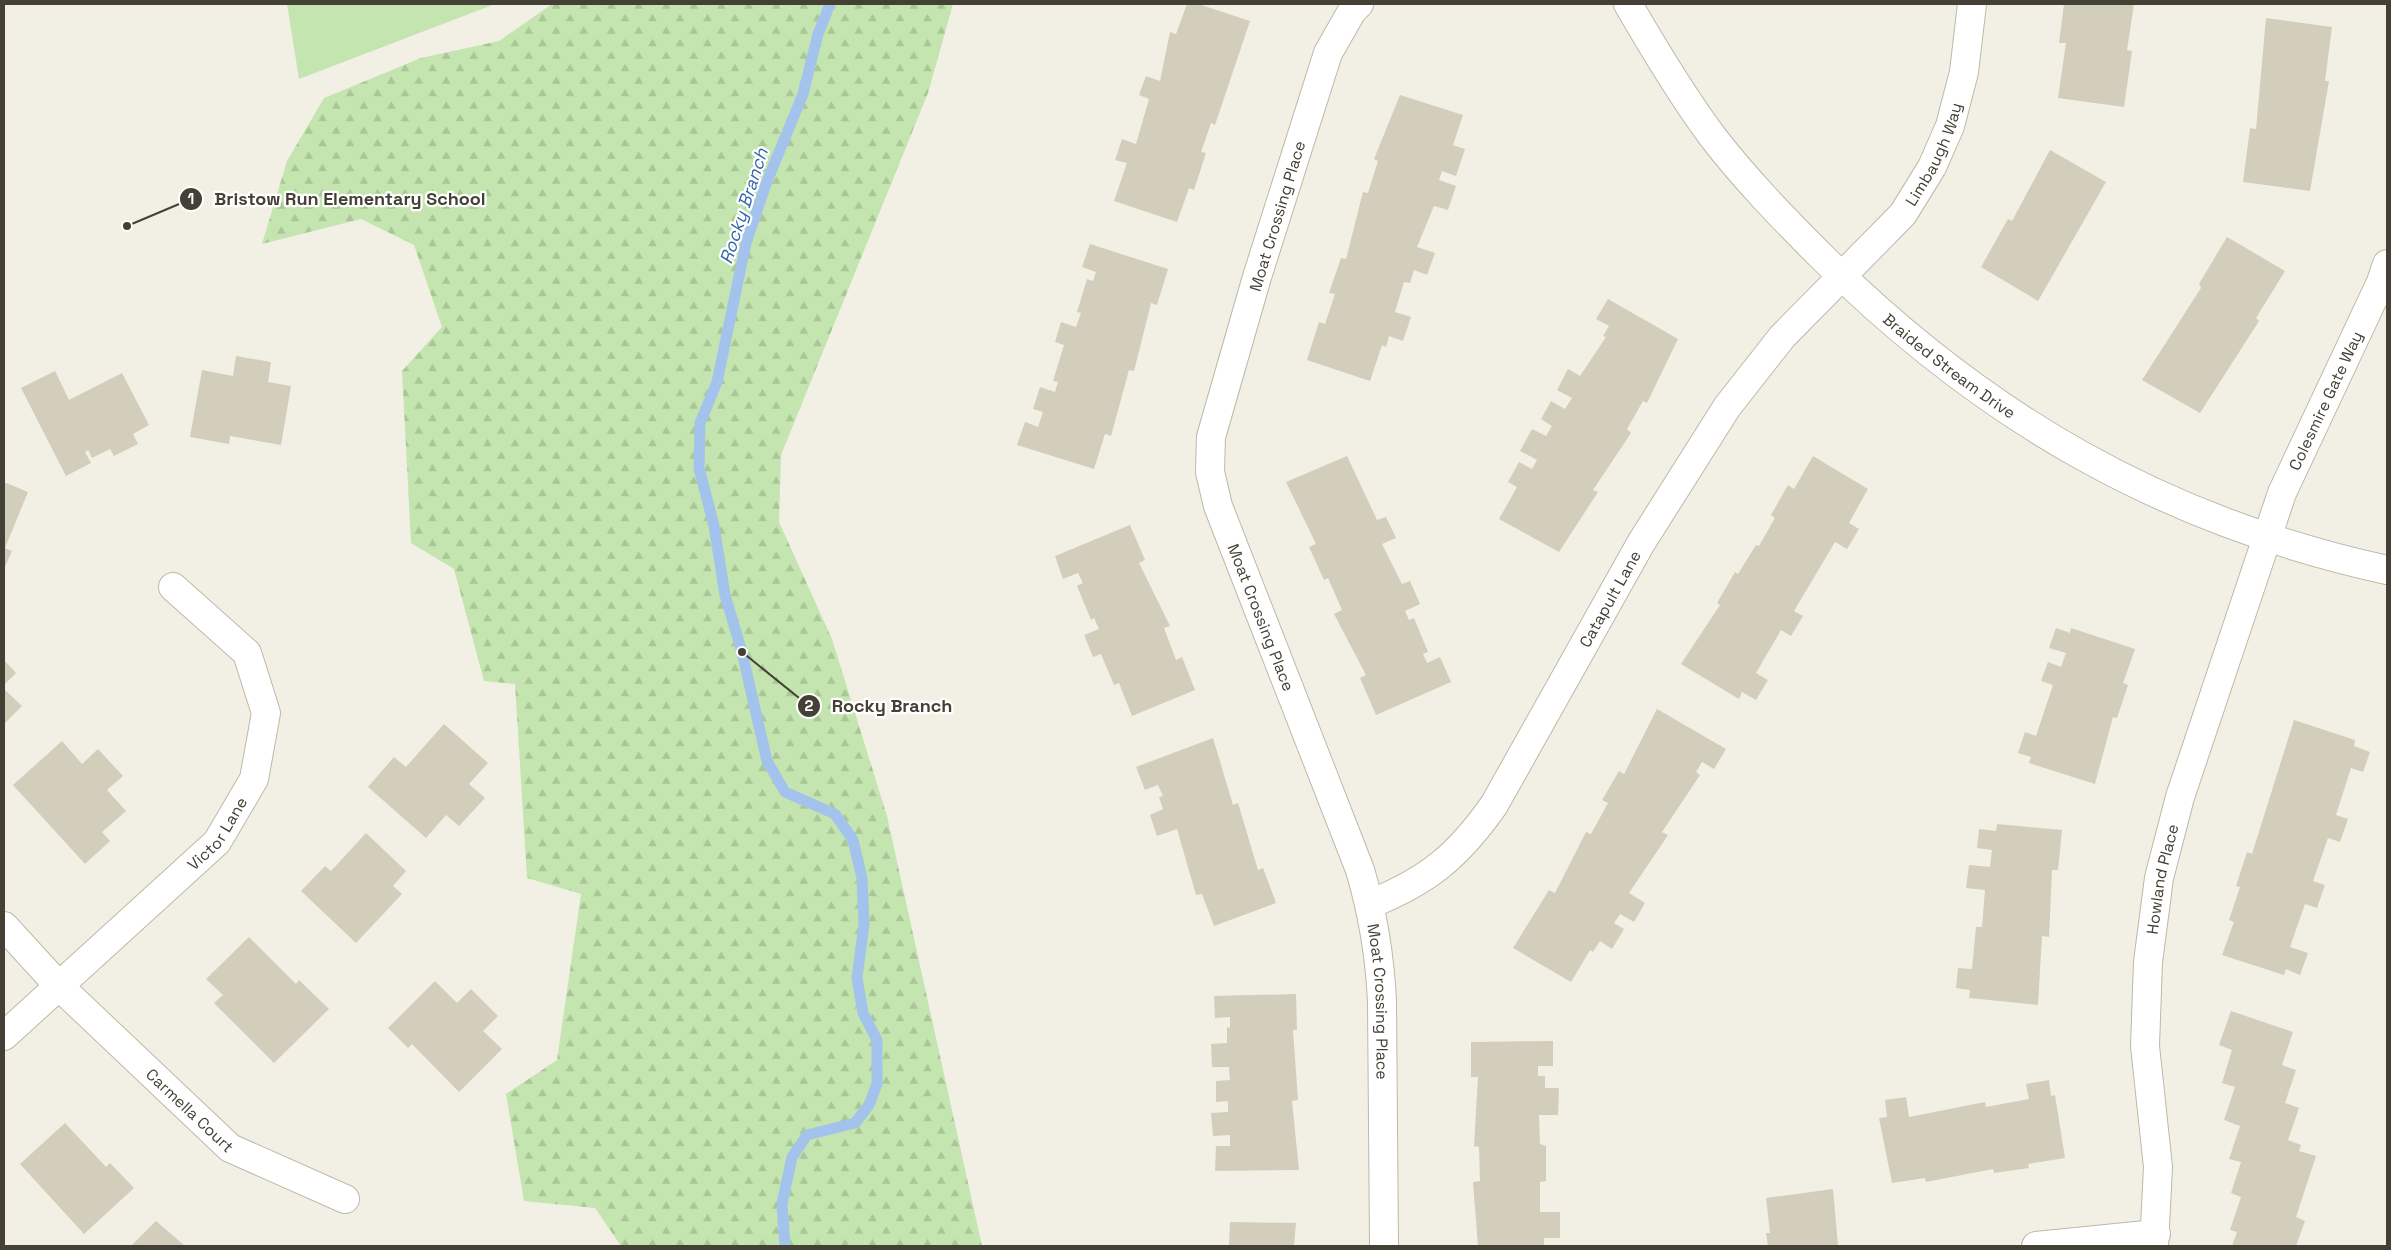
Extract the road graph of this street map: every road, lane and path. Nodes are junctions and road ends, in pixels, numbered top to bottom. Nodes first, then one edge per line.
1 (1359, 4) edge
2 (1628, 4) edge
3 (1972, 4) edge
4 (2387, 264) edge
5 (1841, 276) junction
6 (2268, 538) junction
7 (2387, 570) edge
8 (173, 587) dead end
9 (1370, 904) junction
10 (4, 926) edge
11 (59, 986) junction
12 (4, 1036) edge
13 (345, 1199) dead end
14 (2155, 1240) edge
15 (1384, 1246) edge
16 (2036, 1246) edge

1 - 9 street, Moat Crossing Place
2 - 5 street, Braided Stream Drive
3 - 5 street, Limbaugh Way
4 - 6 street, Colesmire Gate Way
5 - 6 street, Braided Stream Drive
5 - 9 street, Catapult Lane
6 - 7 street, Braided Stream Drive
6 - 14 street, Howland Place
8 - 11 street, Victor Lane
9 - 15 street, Moat Crossing Place
10 - 11 street, Carmella Court
11 - 12 street, Victor Lane
11 - 13 street, Carmella Court
14 - 16 street, Howland Place

